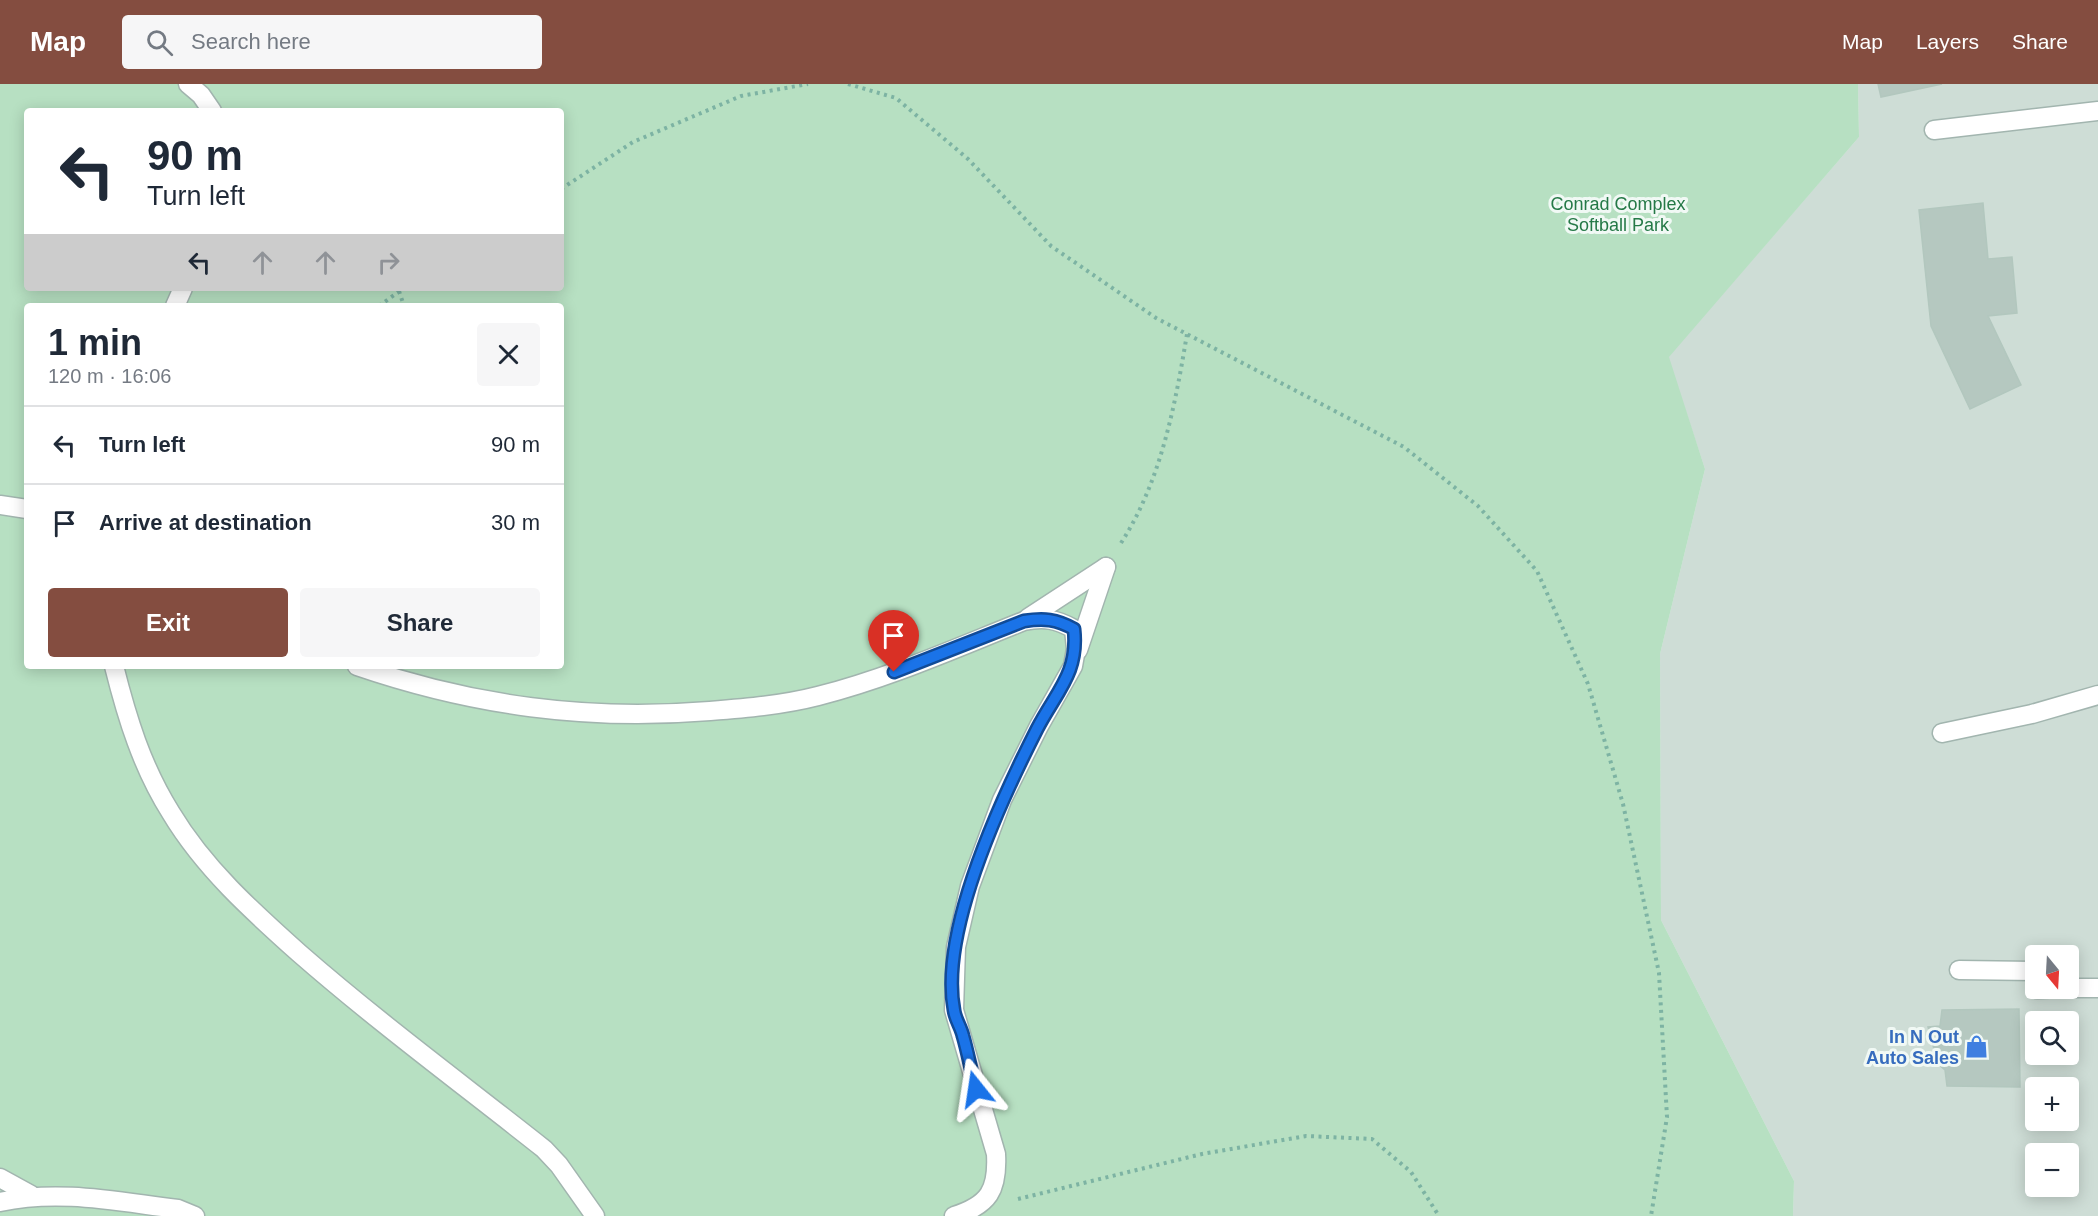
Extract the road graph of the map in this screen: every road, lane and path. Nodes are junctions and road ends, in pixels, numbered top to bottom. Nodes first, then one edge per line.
1 (188, 84) edge
2 (808, 84) edge
3 (848, 84) edge
4 (210, 108) edge
5 (2098, 111) edge
6 (1934, 130) dead end
7 (564, 187) edge
8 (399, 291) joint
9 (383, 303) edge
10 (403, 303) edge
11 (1187, 334) junction
12 (0, 505) edge
13 (24, 509) edge
14 (1106, 567) junction
15 (1024, 621) junction
16 (1073, 666) junction
17 (115, 669) edge
18 (367, 669) edge
19 (2098, 695) edge
20 (1942, 733) dead end
21 (1959, 970) dead end
22 (2025, 971) edge
23 (2079, 988) edge
24 (2098, 988) edge
25 (0, 1178) edge
26 (31, 1195) junction
27 (0, 1202) edge
28 (975, 1209) junction
29 (195, 1216) edge
30 (596, 1216) edge
31 (954, 1216) edge
32 (1439, 1216) edge
33 (1651, 1216) edge

1 - 4 lane
2 - 7 path
3 - 11 path
5 - 6 lane
8 - 9 path
8 - 10 path
11 - 14 path
11 - 33 path
12 - 13 lane
14 - 15 lane
14 - 16 lane
15 - 16 lane
15 - 18 lane
16 - 28 lane
17 - 30 lane
19 - 20 lane
21 - 22 lane
23 - 24 lane
25 - 26 lane
26 - 27 lane
26 - 29 lane
28 - 31 lane
28 - 32 path

